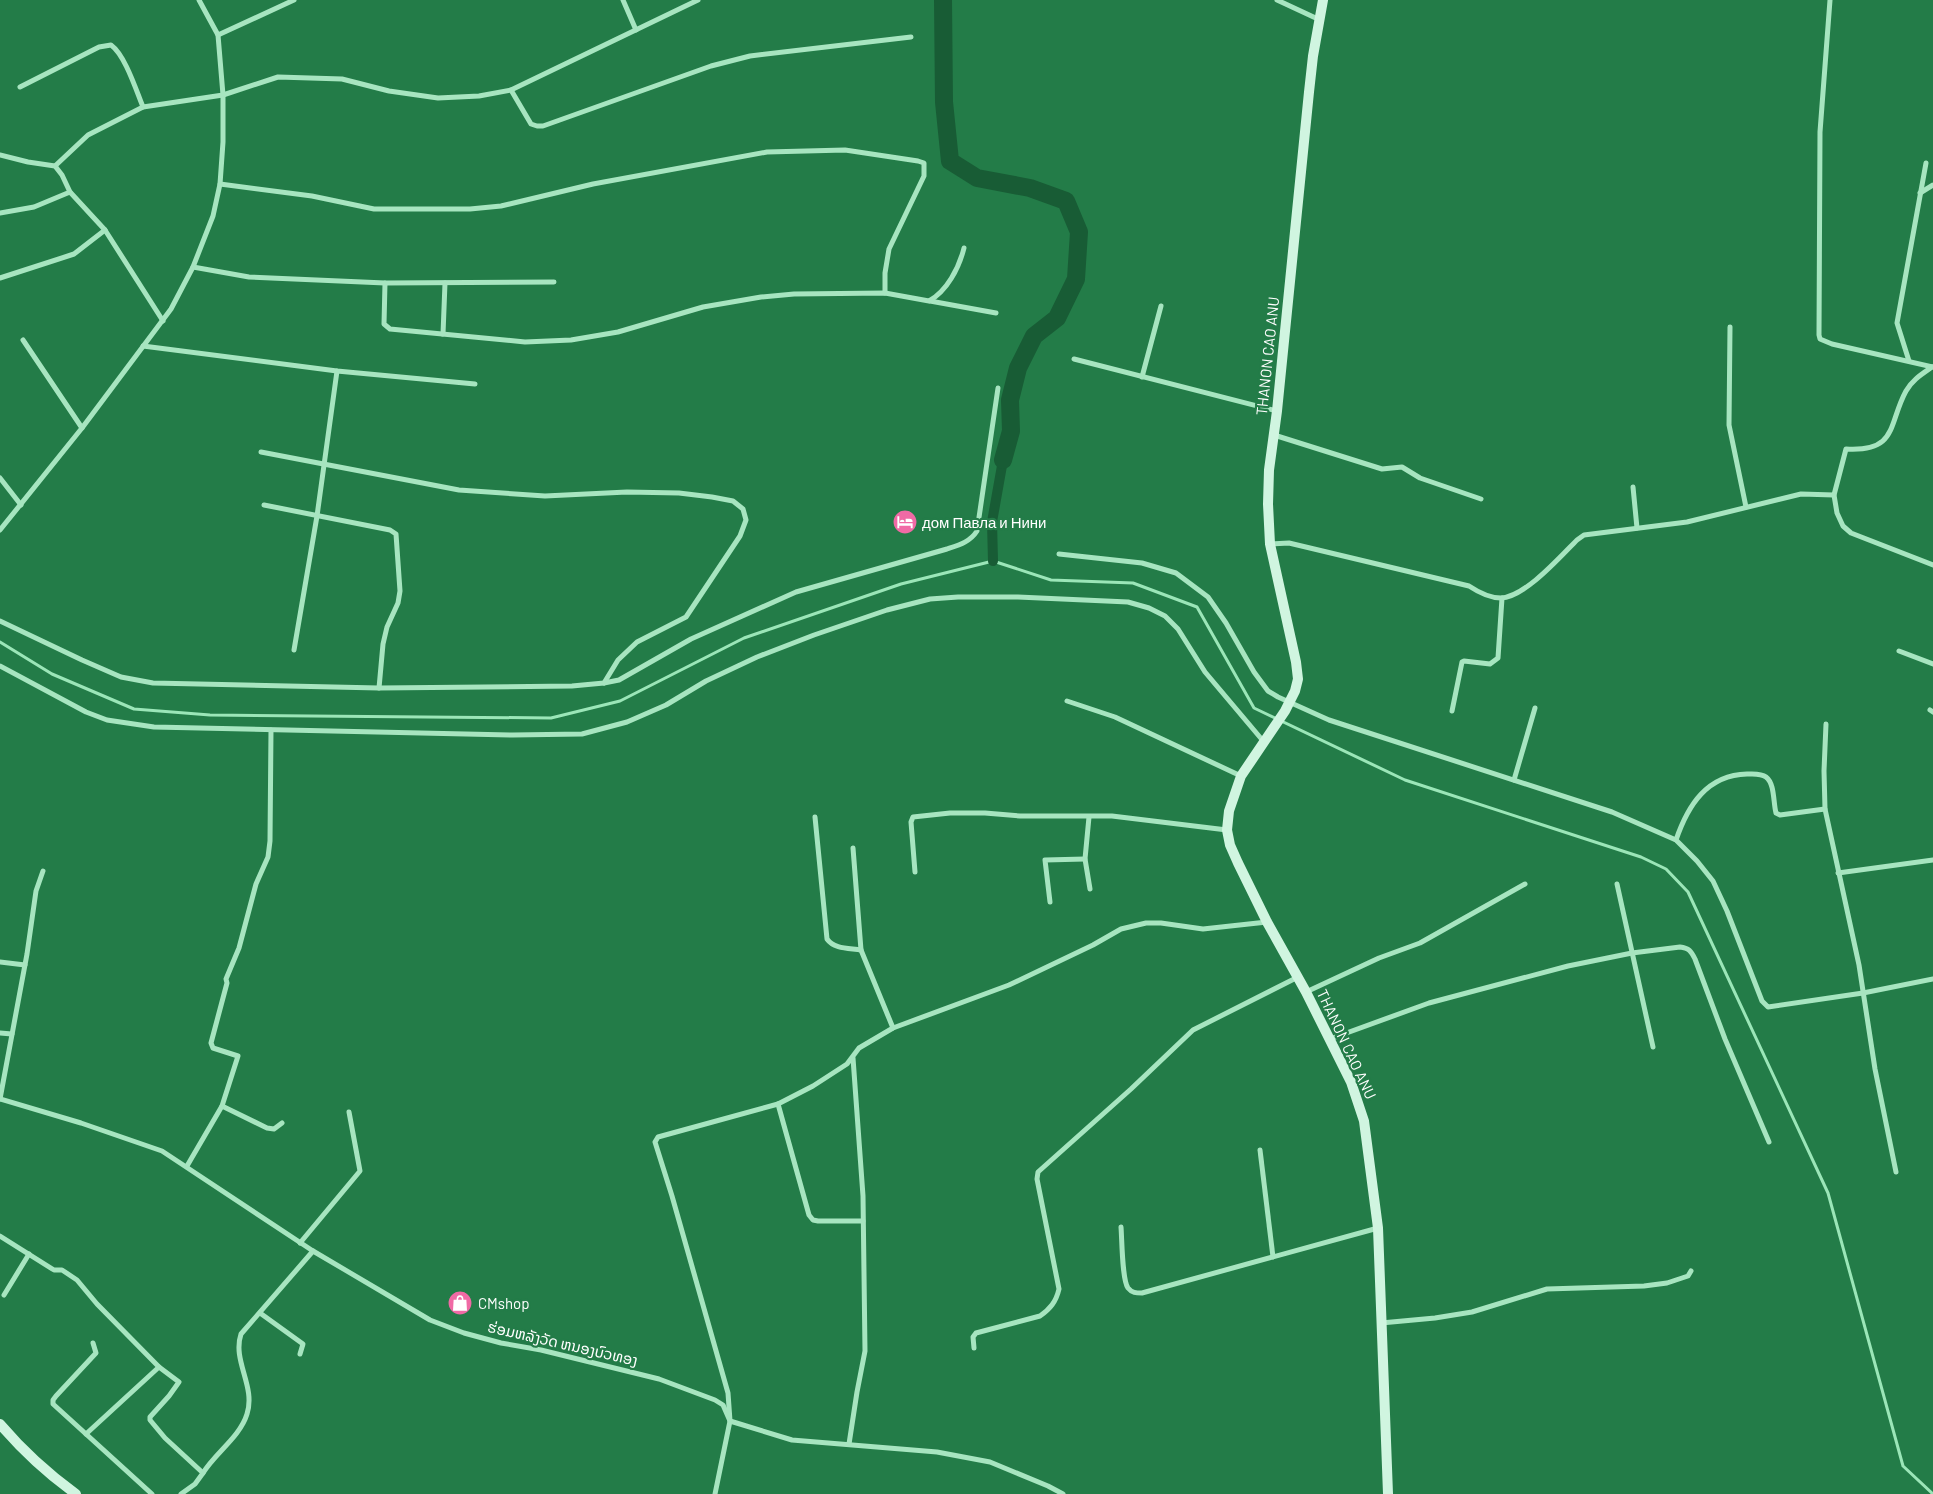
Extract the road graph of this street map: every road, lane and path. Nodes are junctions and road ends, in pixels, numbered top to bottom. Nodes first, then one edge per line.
1 (199, 0) edge
2 (294, 0) edge
3 (623, 0) edge
4 (698, 0) edge
5 (1277, 0) edge
6 (1323, 0) edge
7 (1830, 0) edge
8 (1320, 20) junction
9 (636, 30) junction
10 (218, 35) junction
11 (911, 37) dead end
12 (20, 87) dead end
13 (511, 90) junction
14 (223, 95) junction
15 (143, 106) junction
16 (0, 155) edge
17 (1926, 162) dead end
18 (55, 166) junction
19 (220, 184) junction
20 (1933, 185) edge
21 (70, 192) junction
22 (1920, 193) junction
23 (0, 212) edge
24 (105, 230) junction
25 (964, 248) dead end
26 (193, 267) junction
27 (0, 278) edge
28 (554, 282) dead end
29 (444, 283) junction
30 (385, 284) junction
31 (886, 293) junction
32 (930, 301) junction
33 (1161, 306) dead end
34 (996, 313) dead end
35 (163, 321) junction
36 (1730, 327) dead end
37 (443, 334) junction
38 (23, 340) dead end
39 (143, 346) junction
40 (1074, 359) dead end
41 (1909, 361) junction
42 (1932, 367) edge
43 (337, 371) junction
44 (1142, 376) junction
45 (475, 384) dead end
46 (998, 388) dead end
47 (1277, 411) junction
48 (82, 428) junction
49 (1274, 435) junction
50 (260, 452) dead end
51 (324, 464) junction
52 (0, 478) edge
53 (1633, 487) dead end
54 (1834, 495) junction
55 (1481, 499) dead end
56 (21, 504) junction
57 (264, 506) dead end
58 (1746, 507) junction
59 (317, 516) junction
60 (1637, 528) junction
61 (0, 530) edge
62 (1270, 544) junction
63 (1059, 554) dead end
64 (1933, 565) edge
65 (1502, 598) junction
66 (0, 620) edge
67 (294, 650) dead end
68 (1899, 651) dead end
69 (1933, 664) edge
70 (0, 666) edge
71 (604, 682) junction
72 (379, 688) junction
73 (1067, 701) dead end
74 (1287, 707) junction
75 (1535, 708) dead end
76 (1452, 711) dead end
77 (1826, 724) dead end
78 (271, 730) junction
79 (1264, 743) junction
80 (1241, 776) junction
81 (1514, 780) junction
82 (1825, 809) junction
83 (815, 817) dead end
84 (1089, 817) junction
85 (1227, 830) junction
86 (1676, 840) junction
87 (853, 848) dead end
88 (1085, 859) junction
89 (1933, 860) edge
90 (43, 870) dead end
91 (916, 872) dead end
92 (1838, 873) junction
93 (1525, 884) dead end
94 (1617, 884) dead end
95 (1090, 889) dead end
96 (1050, 902) dead end
97 (1267, 922) junction
98 (860, 950) junction
99 (1632, 953) junction
100 (0, 962) edge
101 (25, 965) junction
102 (1298, 977) junction
103 (1933, 979) edge
104 (1306, 992) junction
105 (1863, 993) junction
106 (893, 1028) junction
107 (0, 1033) edge
108 (12, 1034) junction
109 (1330, 1039) junction
110 (1653, 1047) dead end
111 (853, 1057) junction
112 (0, 1099) edge
113 (778, 1104) junction
114 (222, 1106) junction
115 (349, 1112) dead end
116 (282, 1123) dead end
117 (1769, 1142) dead end
118 (1260, 1150) dead end
119 (187, 1166) junction
120 (1896, 1172) dead end
121 (863, 1222) junction
122 (1121, 1227) dead end
123 (1378, 1228) junction
124 (0, 1236) edge
125 (300, 1242) junction
126 (313, 1251) junction
127 (29, 1254) junction
128 (1273, 1258) junction
129 (1691, 1272) dead end
130 (4, 1295) dead end
131 (260, 1313) junction
132 (1381, 1323) junction
133 (93, 1343) dead end
134 (974, 1348) dead end
135 (300, 1354) dead end
136 (159, 1367) junction
137 (730, 1421) junction
138 (0, 1424) edge
139 (86, 1434) junction
140 (849, 1444) junction
141 (203, 1473) junction
142 (76, 1494) edge
143 (152, 1494) edge
144 (181, 1494) edge
145 (715, 1494) edge
146 (1063, 1494) edge
147 (1388, 1494) edge

1 - 10 street
2 - 10 street
3 - 9 street
4 - 9 street
5 - 8 street
6 - 8 street, THANON CAO ANU
7 - 41 street
8 - 47 street, THANON CAO ANU
9 - 13 street
10 - 14 street
11 - 13 street
12 - 15 street
13 - 14 street
14 - 15 street
14 - 19 street
15 - 18 street
16 - 18 street
17 - 22 street
18 - 21 street
19 - 26 street
19 - 31 street
20 - 22 street
21 - 23 street
21 - 24 street
22 - 41 street
24 - 27 street
24 - 35 street
25 - 32 street
26 - 30 street
26 - 35 street
28 - 29 street
29 - 30 street
29 - 37 street
30 - 37 street
31 - 32 street
31 - 37 street
32 - 34 street
33 - 44 street
35 - 39 street
36 - 58 street
38 - 48 street
39 - 43 street
39 - 48 street
40 - 44 street
41 - 42 street
42 - 54 street
43 - 45 street
43 - 51 street
44 - 47 street
46 - 71 street
47 - 49 street, THANON CAO ANU
48 - 56 street
49 - 55 street
49 - 62 street, THANON CAO ANU
50 - 51 street
51 - 59 street
51 - 71 street
52 - 56 street
53 - 60 street
54 - 58 street
54 - 64 street
56 - 61 street
57 - 59 street
58 - 60 street
59 - 67 street
59 - 72 street
60 - 65 street
62 - 65 street
62 - 74 street, THANON CAO ANU
63 - 74 street
65 - 76 street
66 - 72 street
68 - 69 street
70 - 78 street
71 - 72 street
73 - 80 street
74 - 79 street, THANON CAO ANU
74 - 81 street
75 - 81 street
77 - 82 street
78 - 79 street
78 - 114 street
79 - 80 street, THANON CAO ANU
80 - 85 street, THANON CAO ANU
81 - 86 street
82 - 86 street
82 - 92 street
83 - 98 street
84 - 85 street
84 - 88 street
84 - 91 street
85 - 97 street, THANON CAO ANU
86 - 105 street
87 - 98 street
88 - 95 street
88 - 96 street
89 - 92 street
90 - 101 street
92 - 105 street
93 - 104 street
94 - 99 street
97 - 102 street, THANON CAO ANU
97 - 106 street
98 - 106 street
99 - 109 street
99 - 110 street
99 - 117 street
100 - 101 street
101 - 108 street
102 - 104 street, THANON CAO ANU
102 - 134 street
103 - 105 street
104 - 109 street, THANON CAO ANU
105 - 120 street
106 - 111 street
107 - 108 street
108 - 112 street
109 - 123 street, THANON CAO ANU
111 - 113 street
111 - 121 street
112 - 119 street, ຮ່ອມຫລັງວັດ ຫນອງບົວທອງ
113 - 121 street
113 - 137 street
114 - 116 street
114 - 119 street
115 - 125 street
118 - 128 street
119 - 125 street, ຮ່ອມຫລັງວັດ ຫນອງບົວທອງ
121 - 140 street
122 - 128 street
123 - 128 street
123 - 132 street, THANON CAO ANU
124 - 127 street
125 - 126 street, ຮ່ອມຫລັງວັດ ຫນອງບົວທອງ
126 - 131 street
126 - 137 street, ຮ່ອມຫລັງວັດ ຫນອງບົວທອງ
127 - 130 street
127 - 136 street
129 - 132 street
131 - 135 street
131 - 141 street
132 - 147 street, THANON CAO ANU
133 - 139 street
136 - 139 street
136 - 141 street
137 - 140 street
137 - 145 street
138 - 142 street
139 - 143 street
140 - 146 street
141 - 144 street

